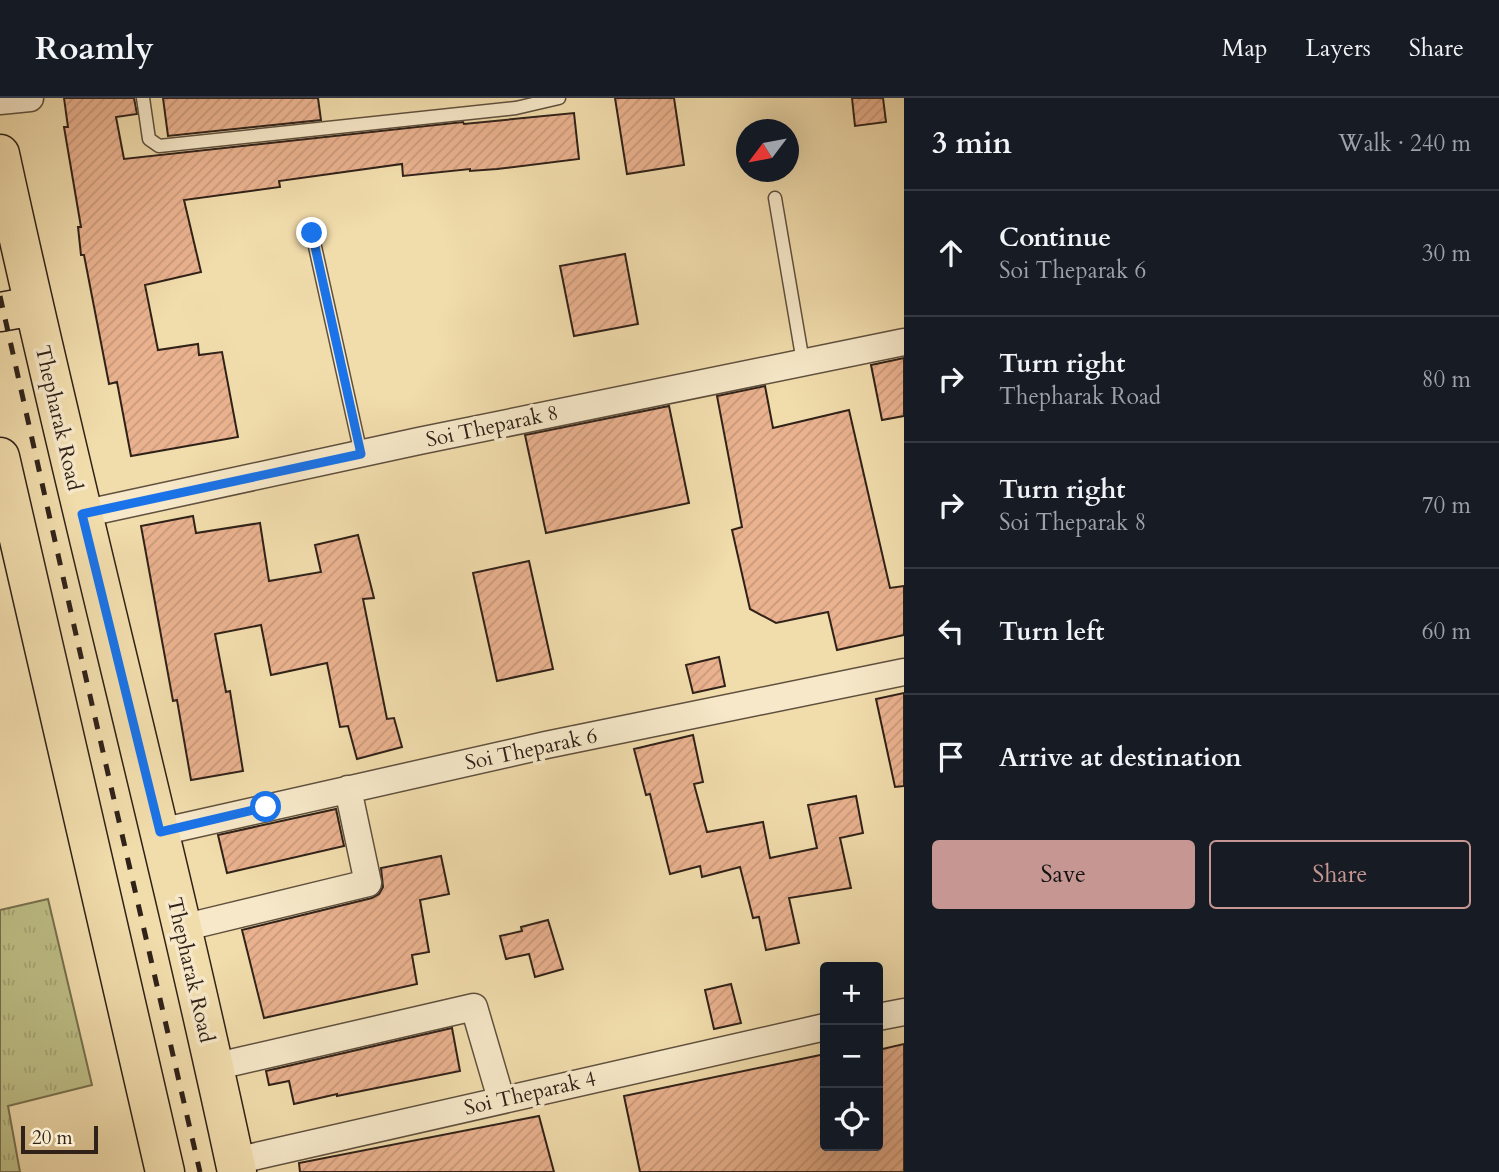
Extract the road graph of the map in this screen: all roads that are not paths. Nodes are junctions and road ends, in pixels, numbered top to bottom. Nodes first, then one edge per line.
1 (30, 98) edge
2 (143, 98) edge
3 (558, 98) edge
4 (0, 102) edge
5 (0, 154) edge
6 (775, 198) dead end
7 (312, 233) dead end
8 (16, 309) edge
9 (904, 342) edge
10 (803, 362) junction
11 (361, 454) junction
12 (0, 457) edge
13 (82, 514) junction
14 (904, 672) edge
15 (348, 789) junction
16 (160, 832) junction
17 (181, 928) junction
18 (904, 1012) edge
19 (883, 1016) edge
20 (820, 1028) edge
21 (213, 1067) junction
22 (501, 1099) junction
23 (236, 1167) edge
24 (165, 1172) edge

1 - 4 street
2 - 3 lane
5 - 8 main road, Thepharak Road
6 - 10 lane
7 - 11 lane
8 - 13 main road, Thepharak Road
9 - 10 street, Soi Theparak 8
10 - 11 street, Soi Theparak 8
11 - 13 street, Soi Theparak 8
12 - 24 main road
13 - 16 main road, Thepharak Road
14 - 15 street, Soi Theparak 6
15 - 16 street, Soi Theparak 6
15 - 17 street
16 - 17 main road, Thepharak Road
17 - 21 main road, Thepharak Road
18 - 19 street
20 - 22 street, Soi Theparak 4
21 - 22 street
21 - 23 main road, Thepharak Road
22 - 23 street, Soi Theparak 4

